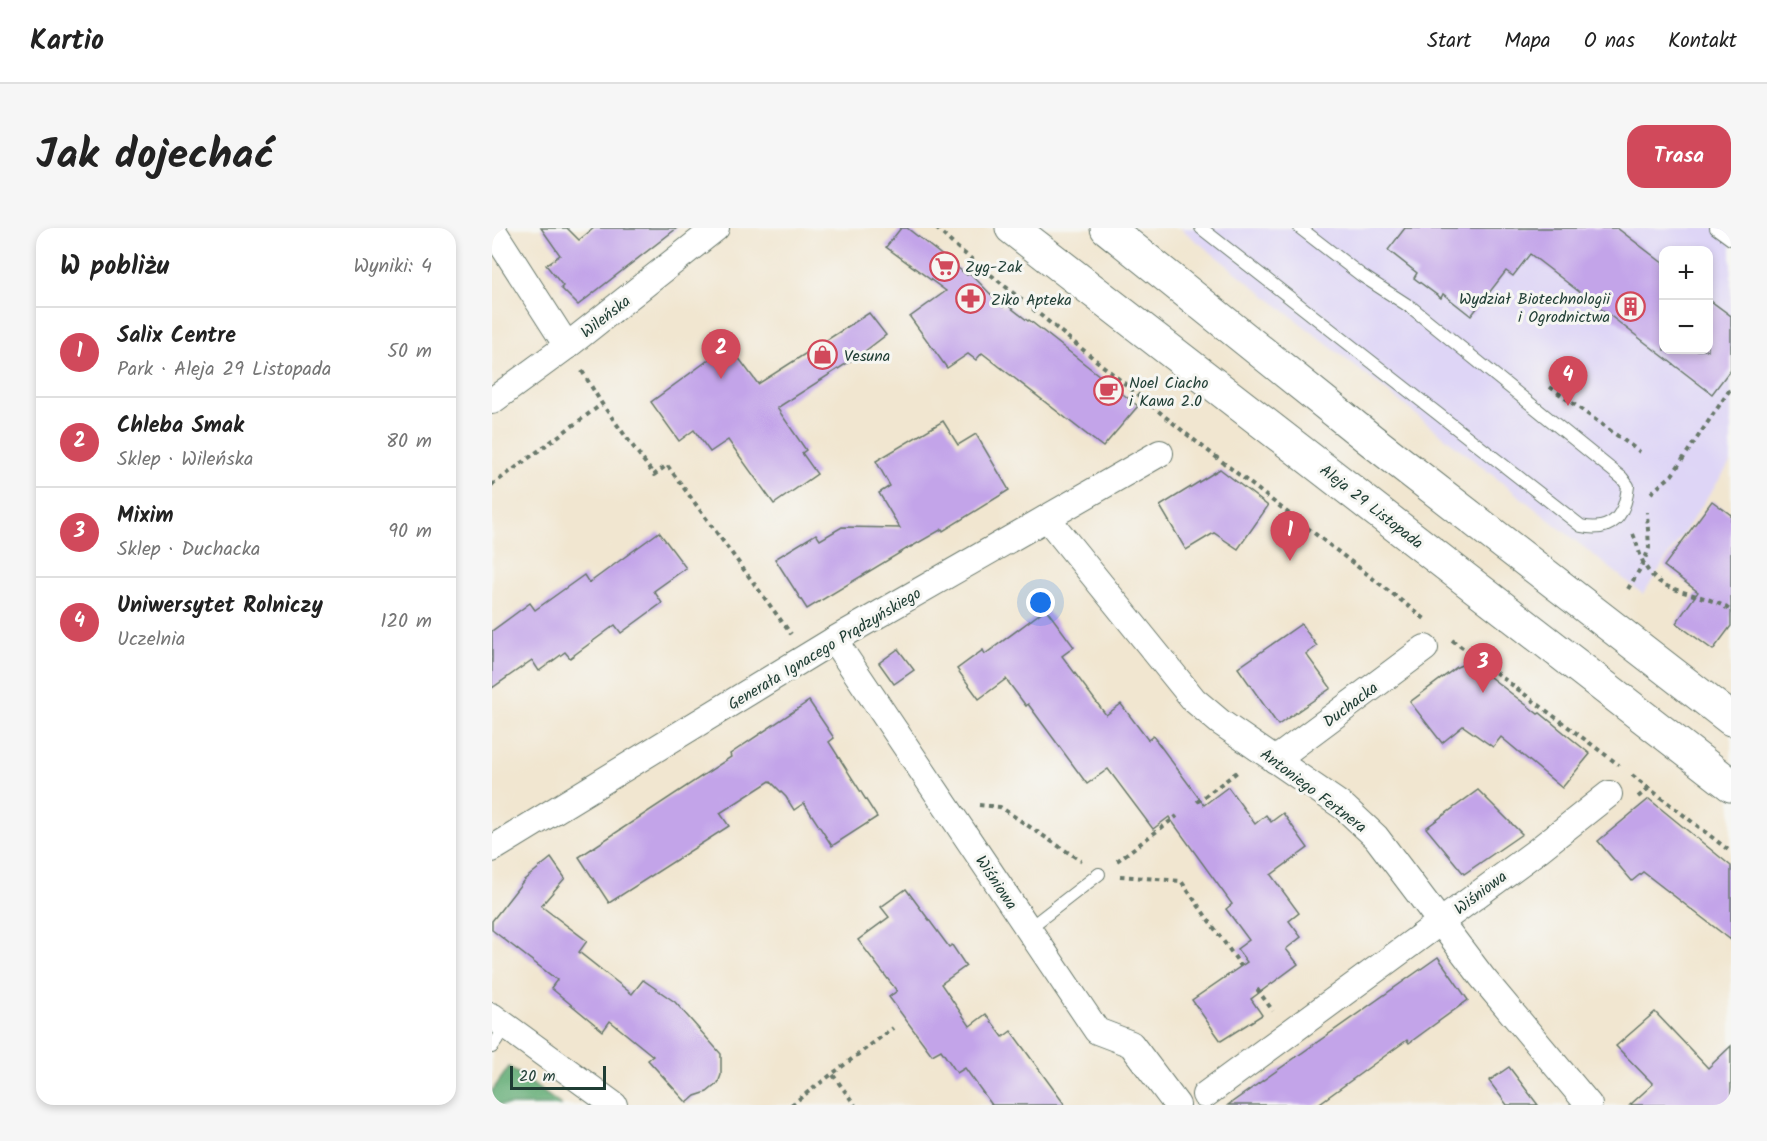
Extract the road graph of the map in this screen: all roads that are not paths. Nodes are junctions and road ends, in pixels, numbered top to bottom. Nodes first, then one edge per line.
1 (716, 228) edge
2 (1012, 228) edge
3 (1107, 228) edge
4 (1201, 228) edge
5 (1300, 228) edge
6 (1716, 228) edge
7 (492, 229) edge
8 (1731, 239) edge
9 (567, 346) junction
10 (492, 401) edge
11 (1160, 453) dead end
12 (1047, 518) junction
13 (1434, 636) road end
14 (834, 640) junction
15 (1731, 719) edge
16 (1268, 755) junction
17 (1731, 785) edge
18 (1609, 794) dead end
19 (492, 849) edge
20 (1100, 874) road end
21 (1441, 922) junction
22 (1028, 929) junction
23 (497, 1030) edge
24 (1205, 1095) dead end
25 (614, 1105) edge
26 (1177, 1105) edge
27 (1588, 1105) edge

1 - 9 street, Wileńska
2 - 17 main road, Aleja 29 Listopada
3 - 15 main road
4 - 5 lane
6 - 8 lane
7 - 9 street
9 - 10 street, Wileńska
11 - 12 street, Generała Ignacego Prądzyńskiego
12 - 14 street, Generała Ignacego Prądzyńskiego
12 - 16 street, Antoniego Fertnera
13 - 16 street, Duchacka
14 - 19 street, Generała Ignacego Prądzyńskiego
14 - 22 street, Wiśniowa
16 - 21 street, Antoniego Fertnera
18 - 21 street, Wiśniowa
20 - 22 lane
21 - 24 street, Wiśniowa
21 - 27 street, Antoniego Fertnera
22 - 26 street, Wiśniowa
23 - 25 street

